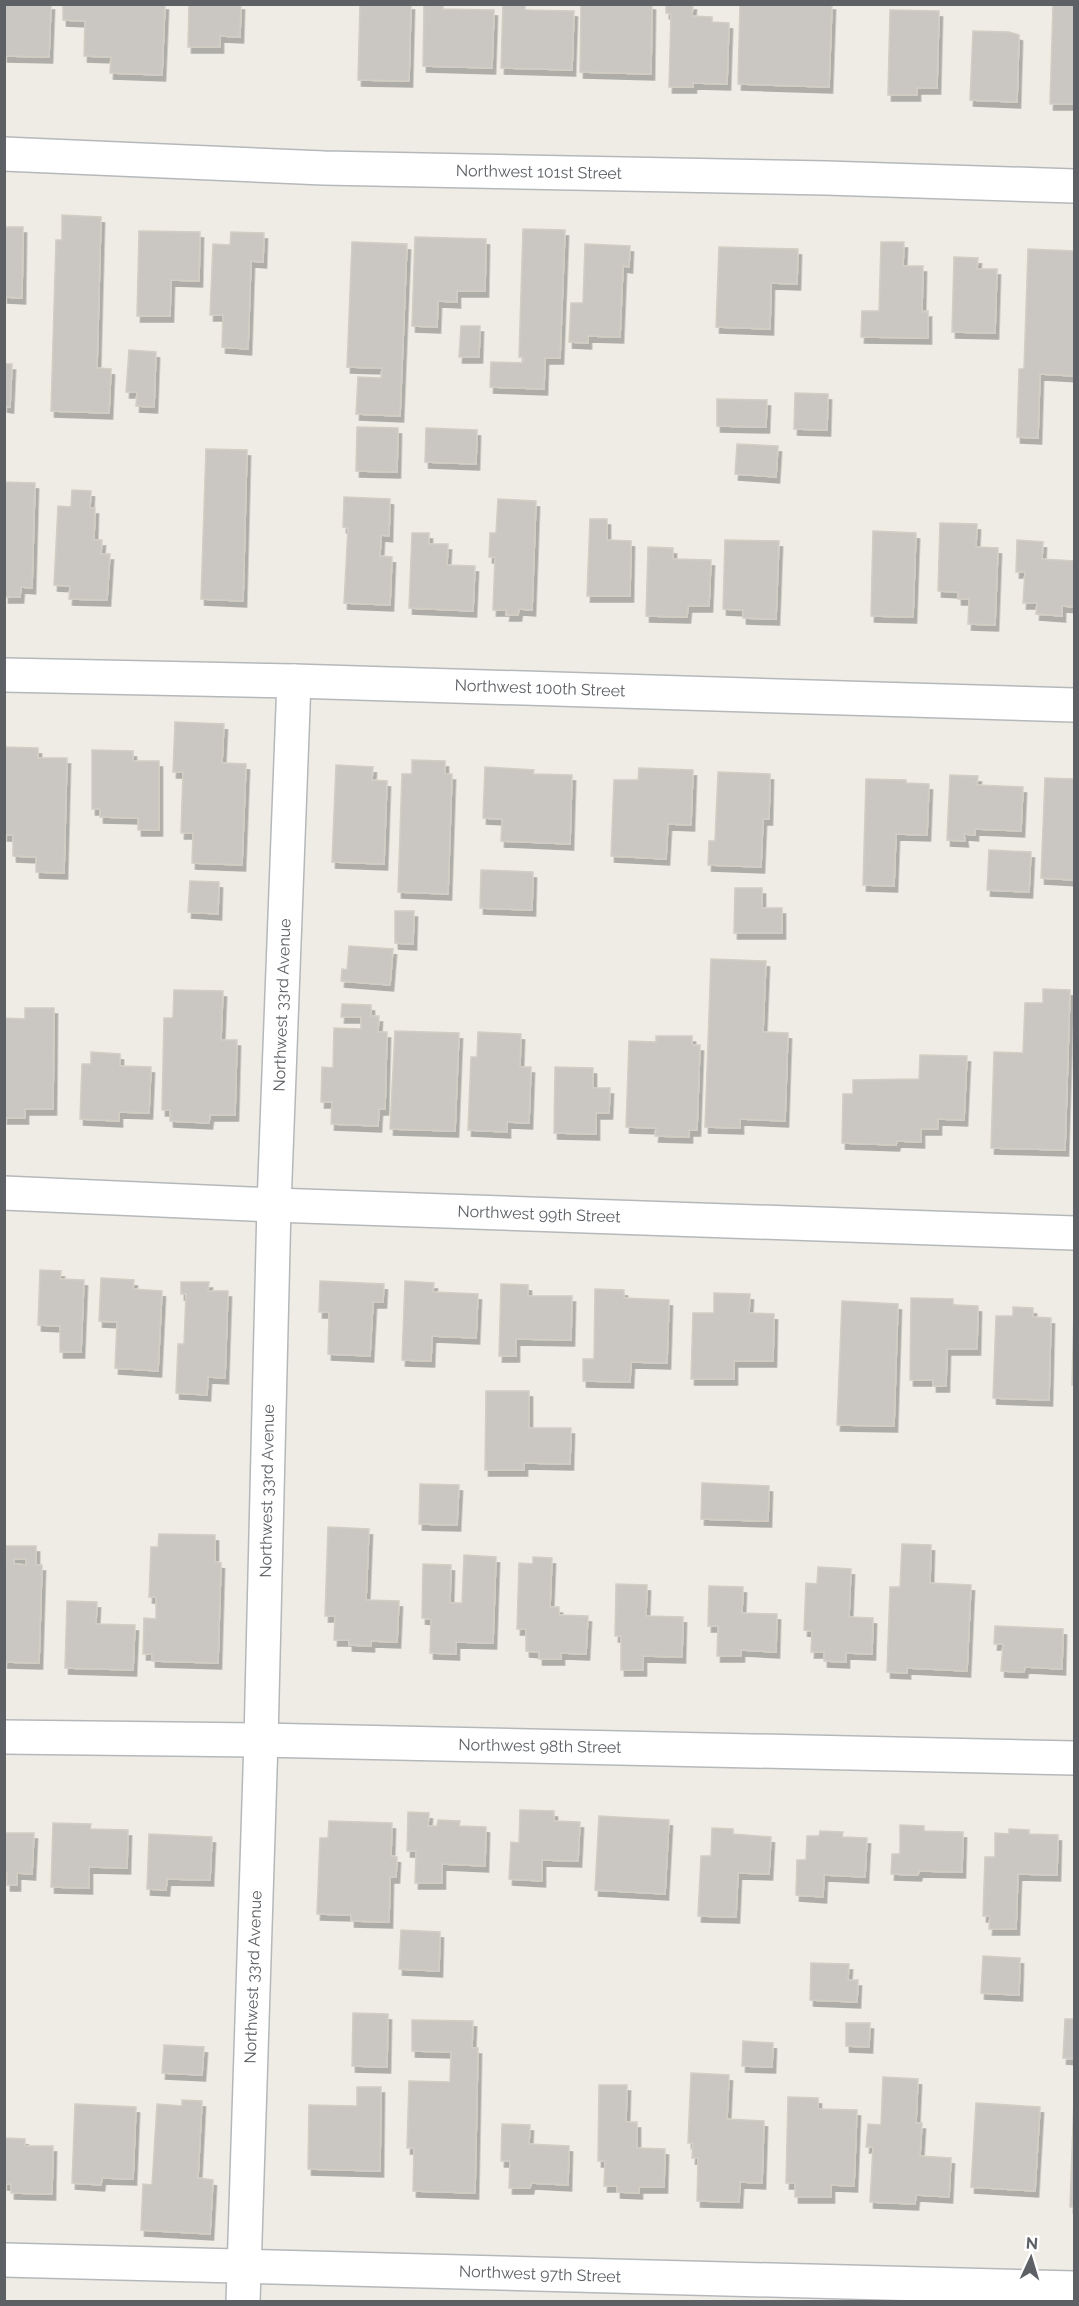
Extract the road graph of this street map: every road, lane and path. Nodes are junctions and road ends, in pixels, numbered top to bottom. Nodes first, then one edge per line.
1 (4, 154) edge
2 (1074, 186) edge
3 (4, 675) edge
4 (294, 681) junction
5 (1074, 705) edge
6 (4, 1193) edge
7 (274, 1205) junction
8 (1074, 1233) edge
9 (4, 1737) edge
10 (261, 1740) junction
11 (1074, 1758) edge
12 (4, 2260) edge
13 (243, 2266) junction
14 (1074, 2288) edge
15 (243, 2301) edge

1 - 2 street, Northwest 101st Street
3 - 4 street, Northwest 100th Street
4 - 5 street, Northwest 100th Street
4 - 7 street, Northwest 33rd Avenue
6 - 7 street, Northwest 99th Street
7 - 8 street, Northwest 99th Street
7 - 10 street, Northwest 33rd Avenue
9 - 10 street, Northwest 98th Street
10 - 11 street, Northwest 98th Street
10 - 13 street, Northwest 33rd Avenue
12 - 13 street, Northwest 97th Street
13 - 14 street, Northwest 97th Street
13 - 15 street, Northwest 33rd Avenue

